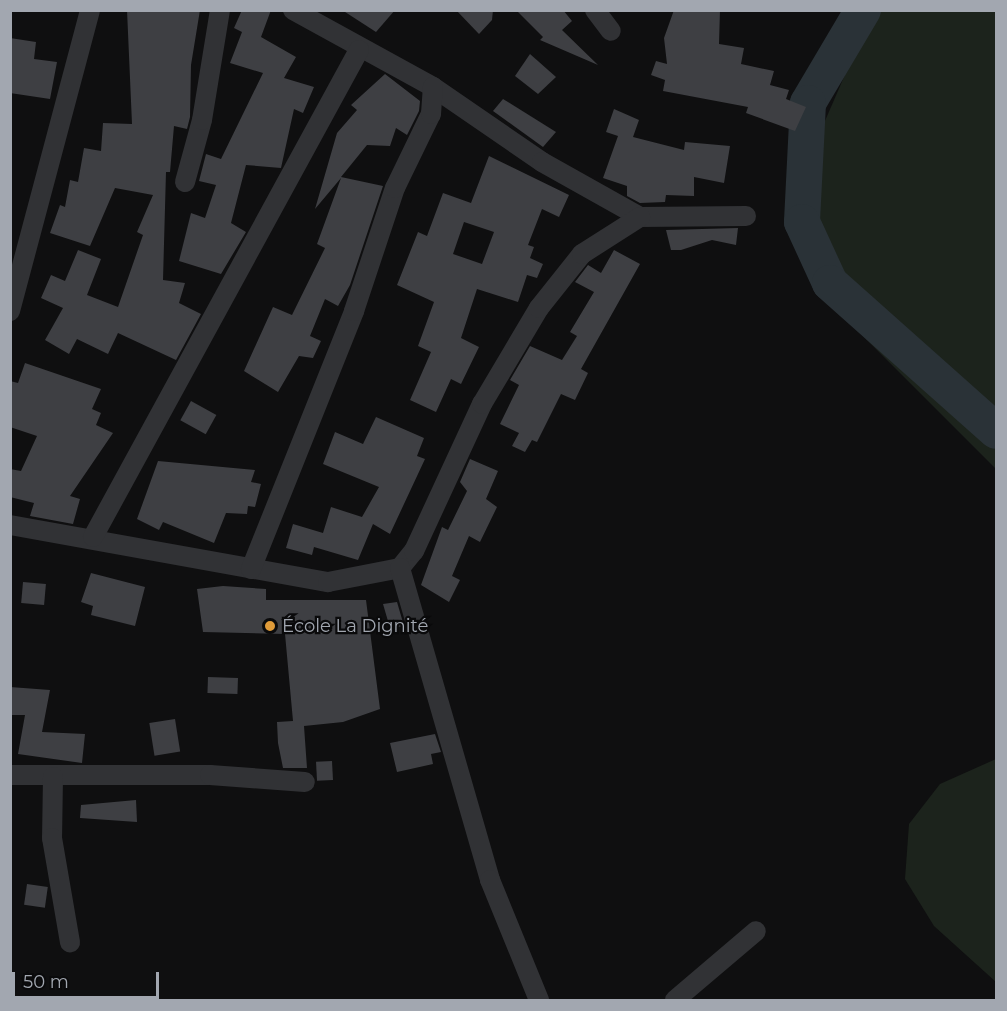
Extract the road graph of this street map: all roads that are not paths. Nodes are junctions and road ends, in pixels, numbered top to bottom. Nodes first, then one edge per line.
1 (90, 10) edge
2 (220, 10) edge
3 (293, 10) edge
4 (595, 10) edge
5 (611, 31) dead end
6 (359, 50) junction
7 (433, 87) junction
8 (185, 182) dead end
9 (746, 216) dead end
10 (640, 217) junction
11 (10, 311) edge
12 (10, 525) edge
13 (93, 537) junction
14 (251, 568) junction
15 (400, 568) junction
16 (10, 775) edge
17 (52, 777) junction
18 (305, 782) dead end
19 (756, 931) dead end
20 (70, 942) dead end
21 (539, 1000) edge
22 (675, 1000) edge

1 - 11 street
2 - 8 street
3 - 6 street
4 - 5 street
6 - 7 street
6 - 13 street
7 - 10 street
7 - 14 street
9 - 10 street
10 - 15 street
12 - 13 street
13 - 14 street
14 - 15 street
15 - 21 street
16 - 17 street
17 - 18 street
17 - 20 street
19 - 22 street

